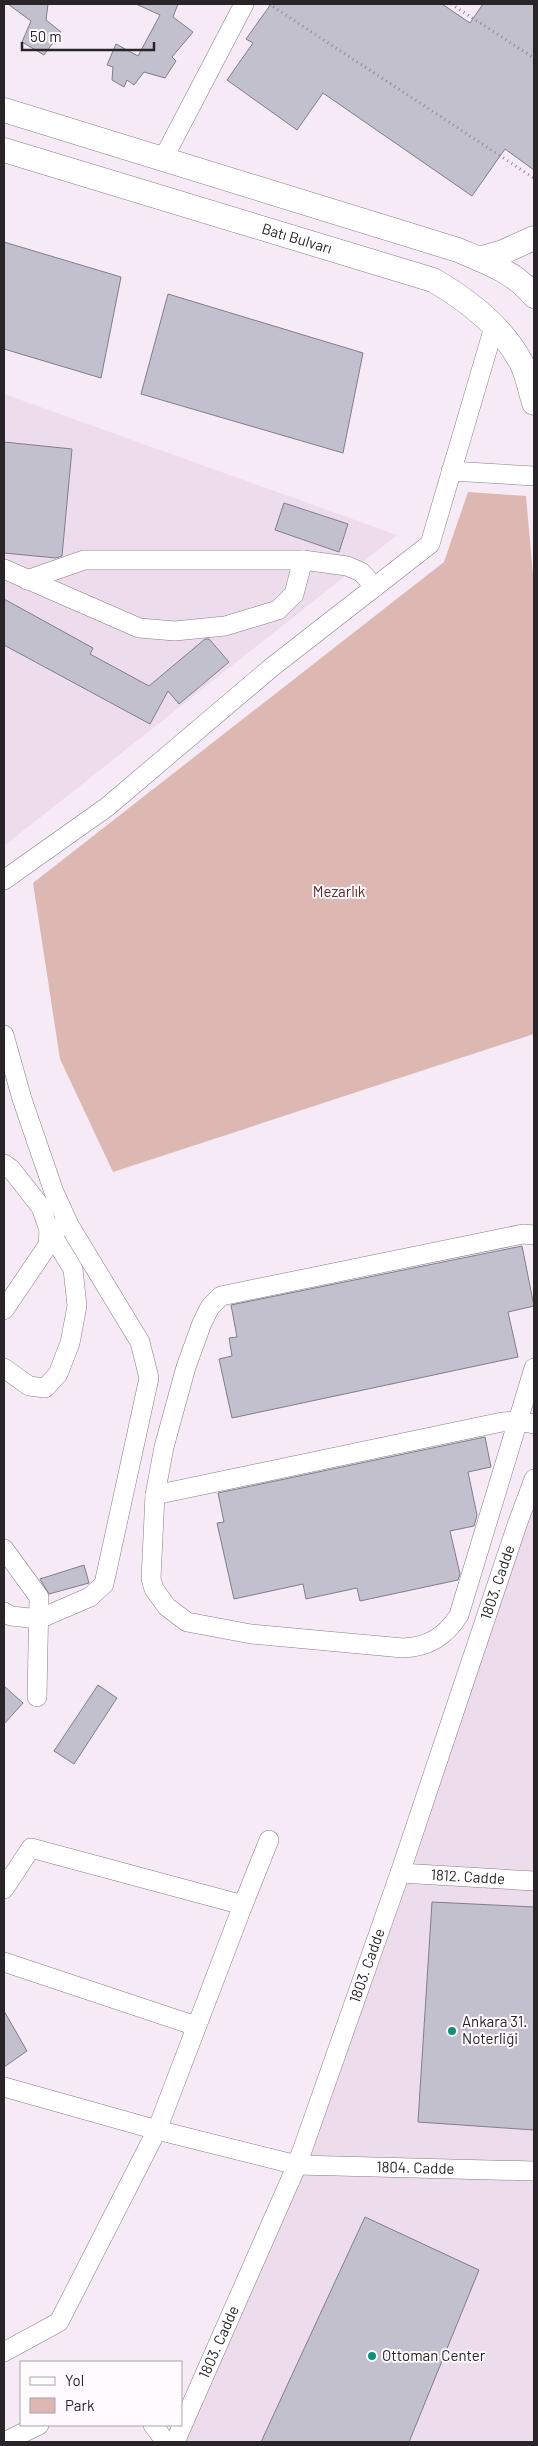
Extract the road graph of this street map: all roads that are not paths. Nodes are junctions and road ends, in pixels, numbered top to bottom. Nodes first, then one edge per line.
1 (244, 4) edge
2 (4, 110) edge
3 (4, 150) edge
4 (163, 158) junction
5 (534, 238) edge
6 (478, 258) junction
7 (534, 296) edge
8 (494, 327) junction
9 (534, 403) edge
10 (451, 471) junction
11 (534, 476) edge
12 (303, 560) junction
13 (4, 569) edge
14 (28, 580) junction
15 (375, 586) junction
16 (4, 880) edge
17 (4, 1034) edge
18 (4, 1164) edge
19 (69, 1225) junction
20 (49, 1230) junction
21 (534, 1234) edge
22 (4, 1310) edge
23 (4, 1368) edge
24 (534, 1368) edge
25 (526, 1422) edge
26 (534, 1479) edge
27 (154, 1495) junction
28 (4, 1548) edge
29 (4, 1612) edge
30 (38, 1619) junction
31 (37, 1697) dead end
32 (269, 1840) dead end
33 (400, 1874) junction
34 (534, 1881) edge
35 (4, 1889) edge
36 (244, 1905) junction
37 (4, 1962) edge
38 (196, 2026) junction
39 (4, 2088) edge
40 (157, 2130) junction
41 (297, 2165) junction
42 (534, 2171) edge
43 (4, 2352) edge
44 (37, 2426) edge
45 (154, 2426) edge
46 (4, 2442) edge
47 (166, 2442) edge
48 (175, 2442) edge

1 - 4 street
2 - 4 main road
3 - 8 main road, Batı Bulvarı
4 - 6 main road
5 - 6 main road
6 - 7 main road
8 - 9 main road, Batı Bulvarı
8 - 10 street
10 - 11 street
10 - 15 street
12 - 14 street
12 - 14 street
12 - 15 street
13 - 14 street
15 - 16 street
17 - 19 street
18 - 20 street
19 - 20 street
19 - 30 street
20 - 22 street
20 - 23 street
21 - 27 street
24 - 25 street
25 - 27 street
25 - 27 street
26 - 33 street, 1803. Cadde
28 - 30 street
29 - 30 street
30 - 31 street
32 - 36 street
33 - 34 street, 1812. Cadde
33 - 41 street, 1803. Cadde
35 - 36 street
36 - 38 street
37 - 38 street
38 - 40 street
39 - 40 street, 1804. Cadde
40 - 41 street, 1804. Cadde
40 - 43 street
41 - 42 street, 1804. Cadde
41 - 48 street, 1803. Cadde
44 - 46 street
45 - 47 street

